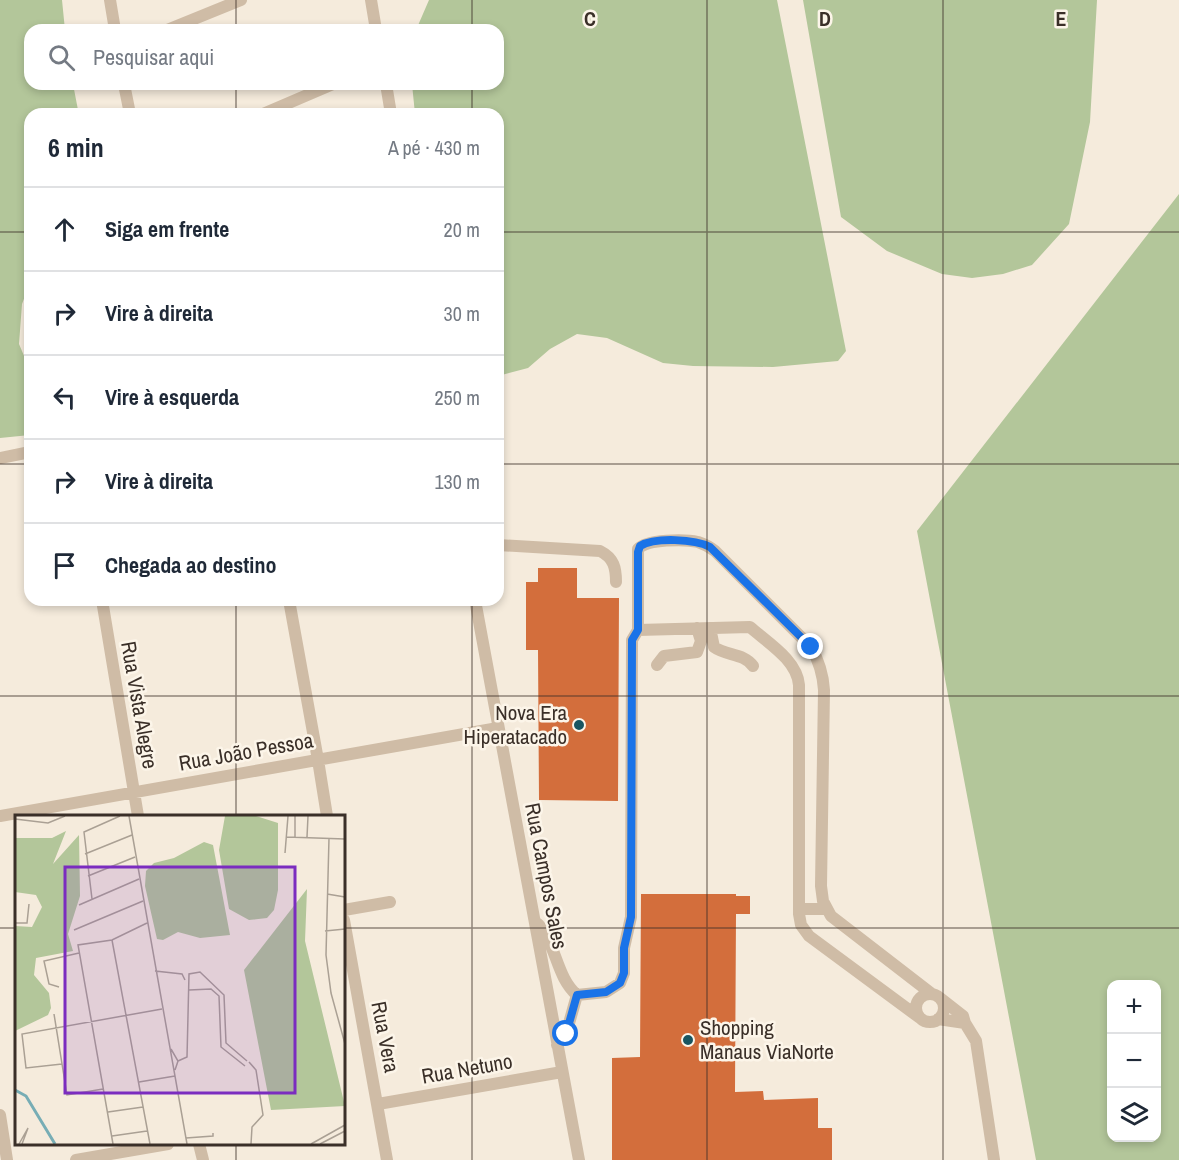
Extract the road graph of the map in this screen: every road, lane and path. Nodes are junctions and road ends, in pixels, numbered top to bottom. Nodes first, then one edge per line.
1 (110, 0) edge
2 (241, 0) edge
3 (371, 0) edge
4 (114, 24) edge
5 (182, 24) edge
6 (375, 24) edge
7 (125, 90) edge
8 (319, 90) edge
9 (387, 90) edge
10 (129, 108) edge
11 (277, 108) edge
12 (391, 108) edge
13 (24, 453) edge
14 (0, 458) edge
15 (504, 546) edge
16 (616, 582) dead end
17 (103, 606) edge
18 (290, 606) edge
19 (476, 606) edge
20 (697, 628) junction
21 (710, 628) junction
22 (638, 630) junction
23 (657, 665) dead end
24 (753, 666) dead end
25 (498, 728) junction
26 (318, 760) junction
27 (134, 791) junction
28 (138, 815) edge
29 (327, 815) edge
30 (0, 816) edge
31 (390, 902) dead end
32 (799, 909) junction
33 (827, 909) junction
34 (345, 910) edge
35 (536, 922) junction
36 (345, 925) edge
37 (577, 995) junction
38 (936, 996) junction
39 (920, 1018) junction
40 (938, 1019) junction
41 (965, 1023) junction
42 (557, 1046) junction
43 (562, 1072) junction
44 (378, 1104) junction
45 (0, 1115) edge
46 (157, 1145) edge
47 (199, 1145) edge
48 (7, 1160) edge
49 (76, 1160) edge
50 (203, 1160) edge
51 (387, 1160) edge
52 (579, 1160) edge
53 (994, 1160) edge

1 - 4 street
2 - 5 street
3 - 6 street
7 - 10 street
8 - 11 street
9 - 12 street
13 - 14 street
15 - 16 street
17 - 27 street, Rua Vista Alegre
18 - 26 street
19 - 25 street, Rua Campos Sales
20 - 21 street
20 - 22 street
20 - 23 street
21 - 24 street
21 - 32 street
22 - 33 street
22 - 37 street
25 - 26 street, Rua João Pessoa
25 - 35 street, Rua Campos Sales
26 - 27 street, Rua João Pessoa
26 - 29 street
27 - 28 street, Rua Vista Alegre
27 - 30 street, Rua João Pessoa
31 - 34 street
32 - 33 street
32 - 39 street
33 - 38 street
35 - 37 street
35 - 42 street, Rua Campos Sales
36 - 44 street, Rua Vera
37 - 42 street
38 - 39 street
38 - 40 street
38 - 41 street
39 - 40 street
40 - 41 street
41 - 53 street
42 - 43 street, Rua Campos Sales
43 - 44 street, Rua Netuno
43 - 52 street, Rua Campos Sales
44 - 51 street, Rua Vera
45 - 48 street
46 - 49 street
47 - 50 street

